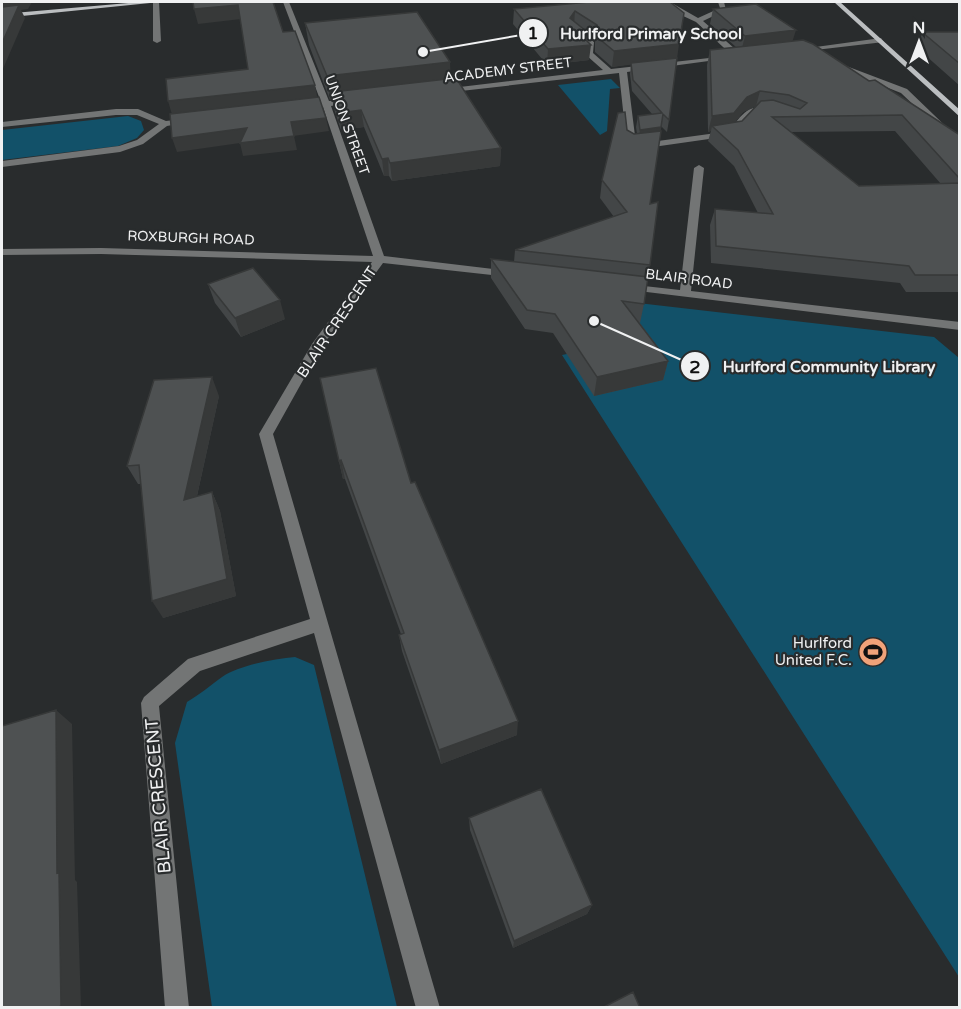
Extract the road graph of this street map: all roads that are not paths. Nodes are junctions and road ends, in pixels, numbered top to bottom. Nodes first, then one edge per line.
1 (156, 2) edge
2 (286, 2) edge
3 (666, 2) edge
4 (721, 2) edge
5 (837, 2) edge
6 (106, 4) edge
7 (2, 16) edge
8 (698, 21) junction
9 (573, 30) edge
10 (881, 40) junction
11 (157, 41) dead end
12 (800, 50) junction
13 (789, 51) edge
14 (749, 56) edge
15 (739, 57) junction
16 (622, 71) junction
17 (609, 72) junction
18 (432, 92) edge
19 (361, 100) edge
20 (326, 105) junction
21 (291, 109) edge
22 (775, 113) edge
23 (960, 115) edge
24 (199, 120) edge
25 (165, 124) junction
26 (2, 125) edge
27 (960, 146) edge
28 (2, 164) edge
29 (699, 168) dead end
30 (2, 252) edge
31 (380, 259) junction
32 (521, 275) edge
33 (615, 285) edge
34 (685, 293) junction
35 (960, 326) edge
36 (320, 623) junction
37 (177, 1008) edge
38 (428, 1008) edge

1 - 6 main road
1 - 11 street
2 - 20 street, UNION STREET
3 - 8 street
4 - 8 street
5 - 10 main road
6 - 7 main road
8 - 15 street
9 - 17 street
10 - 12 street
10 - 23 main road
12 - 13 street
12 - 27 street
14 - 15 street, ACADEMY STREET
15 - 16 street, ACADEMY STREET
16 - 17 street, ACADEMY STREET
16 - 22 street
17 - 18 street, ACADEMY STREET
19 - 20 street
20 - 21 street
20 - 31 street, UNION STREET
24 - 25 street
25 - 26 street
25 - 28 street
29 - 34 street
30 - 31 street, ROXBURGH ROAD
31 - 32 street
31 - 36 street, BLAIR CRESCENT
33 - 34 street, BLAIR ROAD
34 - 35 street, BLAIR ROAD
36 - 37 street, BLAIR CRESCENT
36 - 38 street, BLAIR CRESCENT

